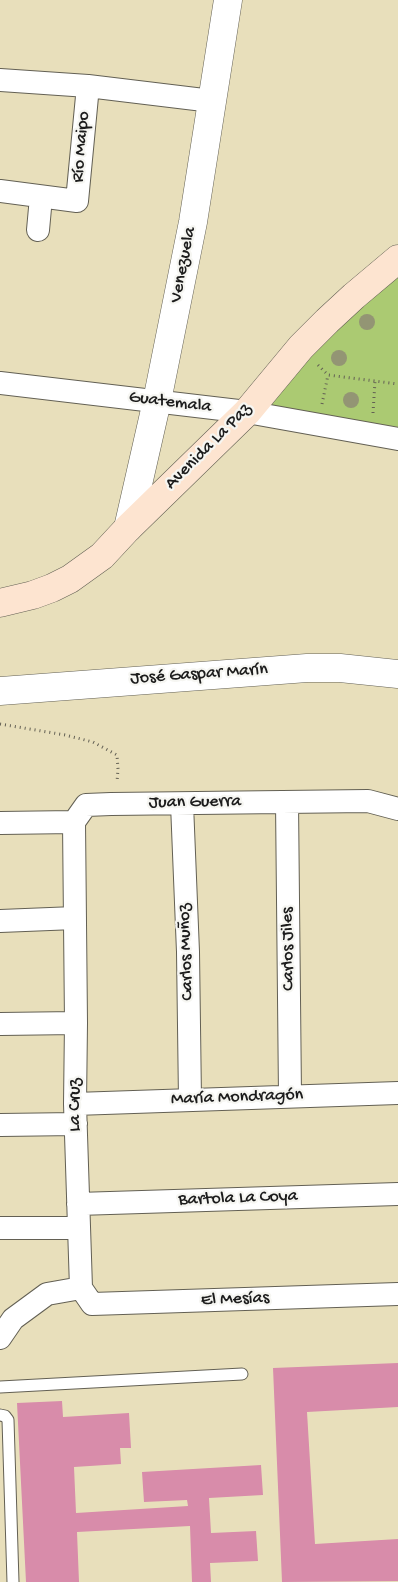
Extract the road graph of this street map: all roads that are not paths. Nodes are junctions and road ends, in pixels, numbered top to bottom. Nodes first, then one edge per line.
1 (228, 0) edge
2 (0, 80) edge
3 (88, 86) junction
4 (212, 101) junction
5 (0, 191) edge
6 (41, 197) junction
7 (38, 230) dead end
8 (398, 259) edge
9 (0, 384) edge
10 (157, 401) junction
11 (247, 412) junction
12 (398, 439) edge
13 (128, 528) junction
14 (0, 603) edge
15 (398, 674) edge
16 (0, 691) edge
17 (287, 802) junction
18 (182, 804) junction
19 (398, 809) edge
20 (74, 822) junction
21 (0, 823) edge
22 (75, 918) junction
23 (0, 921) edge
24 (76, 1023) junction
25 (0, 1024) edge
26 (398, 1093) edge
27 (290, 1096) junction
28 (190, 1100) junction
29 (75, 1114) junction
30 (0, 1125) edge
31 (398, 1194) edge
32 (78, 1204) junction
33 (0, 1228) edge
34 (79, 1228) junction
35 (81, 1288) junction
36 (398, 1294) edge
37 (0, 1338) edge
38 (242, 1374) dead end
39 (0, 1387) edge
40 (0, 1415) edge
41 (13, 1582) edge

1 - 4 street, Venezuela
2 - 3 street, Río Maipo
3 - 4 street, Río Maipo
3 - 6 street, Río Maipo
4 - 10 street, Venezuela
5 - 6 street, Río Maipo
6 - 7 street
8 - 11 main road, Avenida La Paz
9 - 10 street, Guatemala
10 - 11 street, Guatemala
10 - 13 street, Venezuela
11 - 12 street, Guatemala
11 - 13 main road, Avenida La Paz
13 - 14 main road, Avenida La Paz
15 - 16 street, José Gaspar Marín
17 - 18 street, Juan Guerra
17 - 19 street, Juan Guerra
17 - 27 street, Carlos Jiles
18 - 20 street, Juan Guerra
18 - 28 street, Carlos Muñoz
20 - 21 street
20 - 22 street, La Cruz
22 - 23 street
22 - 24 street, La Cruz
24 - 25 street
24 - 29 street, La Cruz
26 - 27 street, María Mondragón
27 - 28 street, María Mondragón
28 - 29 street, María Mondragón
29 - 30 street, María Mondragón
29 - 32 street, La Cruz
31 - 32 street, Bartola La Coya
32 - 34 street, La Cruz
33 - 34 street
34 - 35 street, La Cruz
35 - 36 street, El Mesías
35 - 37 street
38 - 39 lane
40 - 41 lane

